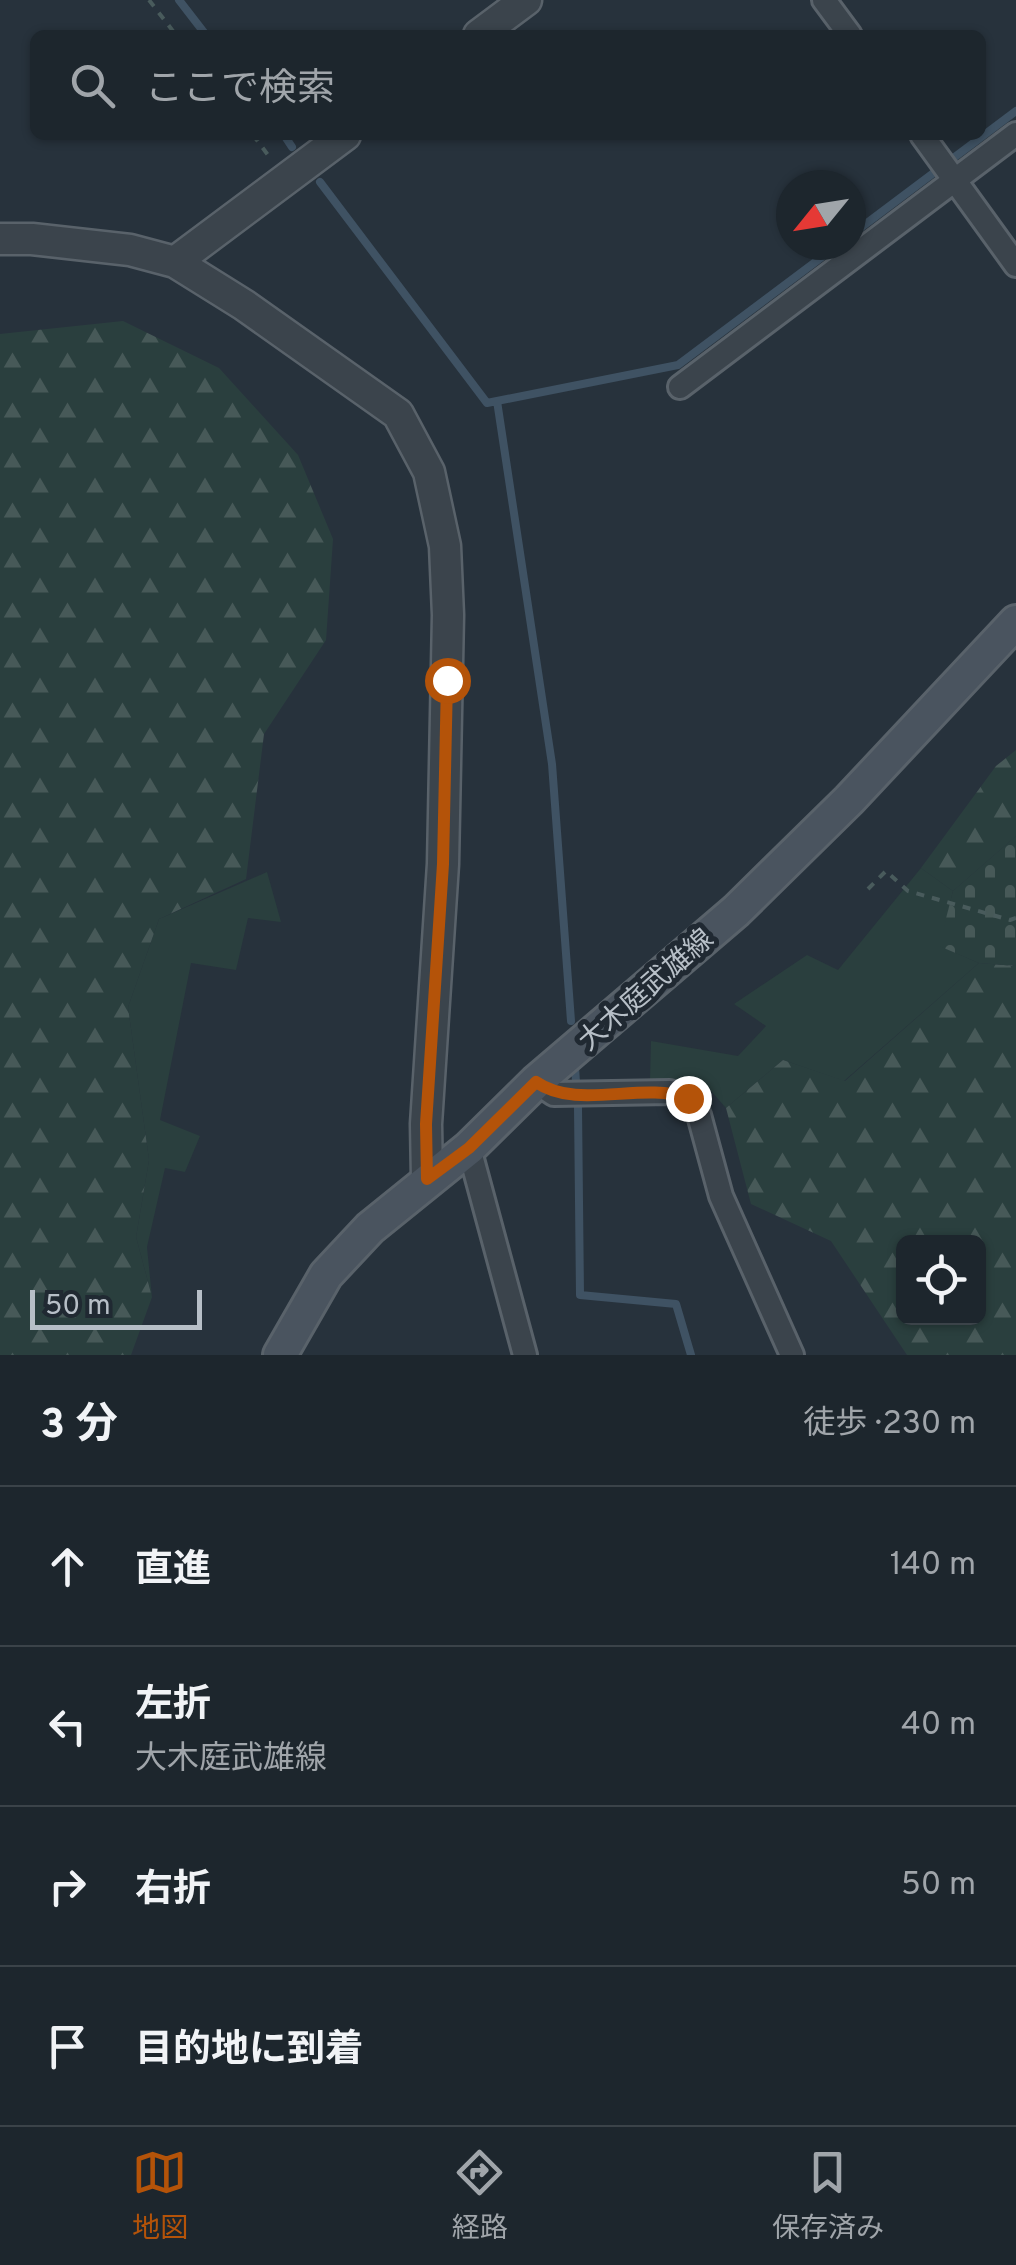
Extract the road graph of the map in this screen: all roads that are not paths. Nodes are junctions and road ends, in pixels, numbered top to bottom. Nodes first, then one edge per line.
1 (526, 0) edge
2 (824, 0) edge
3 (486, 30) edge
4 (846, 30) edge
5 (1016, 134) edge
6 (338, 140) edge
7 (928, 144) edge
8 (955, 181) junction
9 (0, 239) edge
10 (175, 262) junction
11 (1016, 264) edge
12 (680, 387) dead end
13 (1016, 622) edge
14 (536, 1082) junction
15 (469, 1148) junction
16 (427, 1179) junction
17 (280, 1355) edge
18 (525, 1355) edge
19 (792, 1355) edge

1 - 3 street
2 - 4 street
5 - 8 street
6 - 10 street
7 - 8 street
8 - 11 street
8 - 12 street
9 - 10 street
10 - 16 street
13 - 14 main road, 大木庭武雄線
14 - 15 main road, 大木庭武雄線
14 - 19 street
15 - 16 main road, 大木庭武雄線
15 - 18 street
16 - 17 main road, 大木庭武雄線

